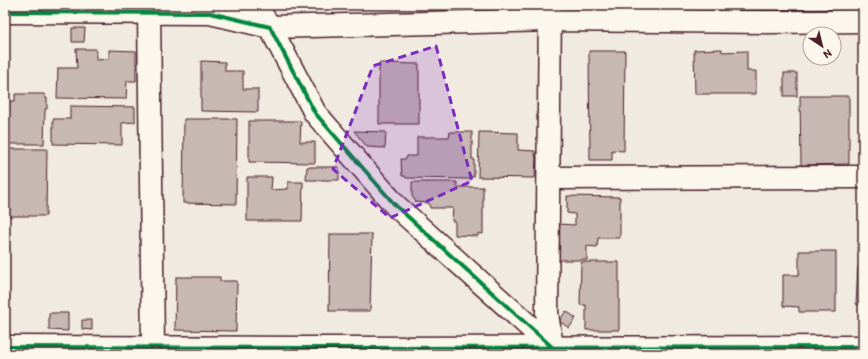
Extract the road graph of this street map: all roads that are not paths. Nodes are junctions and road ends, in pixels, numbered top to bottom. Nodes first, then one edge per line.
1 (255, 5) edge
2 (5, 12) edge
3 (550, 12) edge
4 (149, 13) junction
5 (863, 21) edge
6 (270, 27) junction
7 (863, 177) edge
8 (549, 178) junction
9 (5, 347) edge
10 (153, 347) junction
11 (863, 348) edge
12 (118, 351) edge
13 (551, 351) edge

1 - 6 street
2 - 4 street
3 - 5 street
3 - 6 street
3 - 8 street
4 - 6 street
4 - 10 street
6 - 13 street
7 - 8 street
8 - 13 street
9 - 12 street
10 - 12 street
10 - 13 street
11 - 13 street

